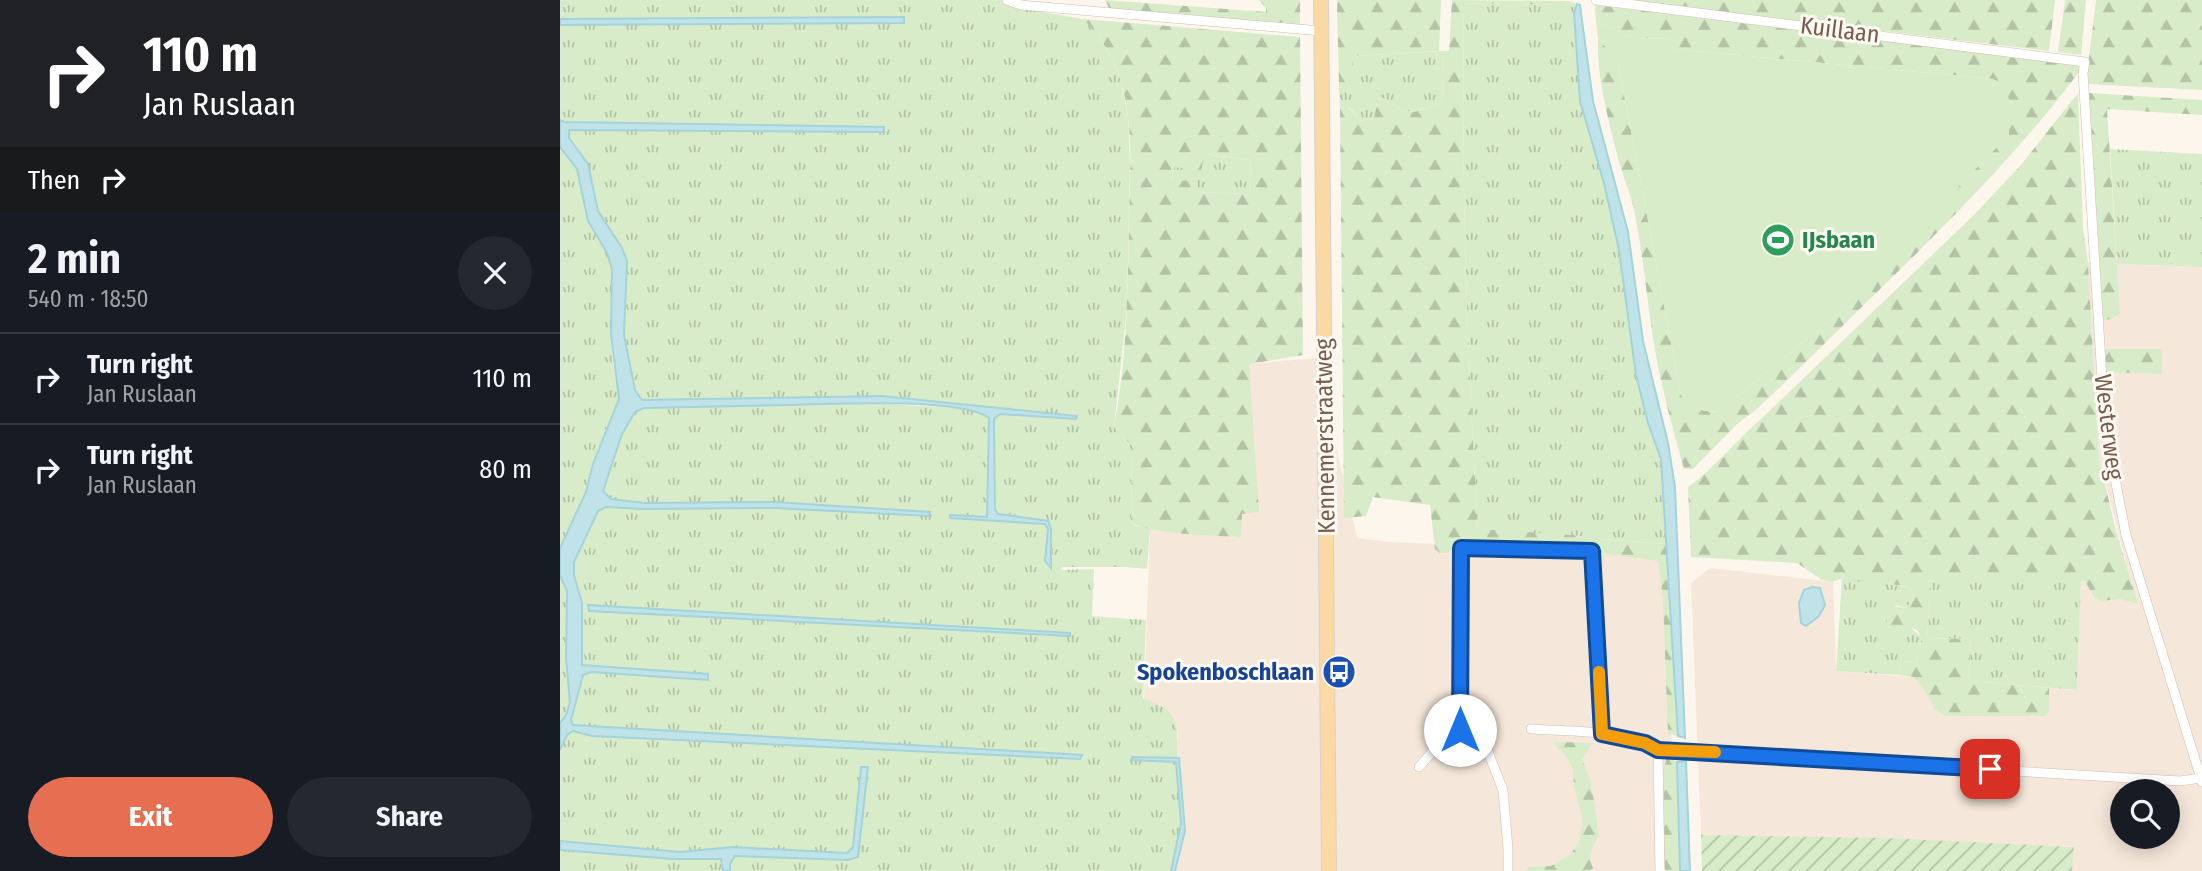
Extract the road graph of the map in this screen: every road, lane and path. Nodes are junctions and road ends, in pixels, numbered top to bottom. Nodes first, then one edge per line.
1 (1007, 0) edge
2 (1321, 0) edge
3 (1596, 0) edge
4 (1321, 31) junction
5 (2085, 62) joint
6 (1531, 729) dead end
7 (1460, 730) junction
8 (1602, 734) junction
9 (1658, 750) junction
10 (1419, 767) dead end
11 (2201, 780) edge
12 (1329, 871) edge
13 (1508, 871) edge
14 (1660, 871) edge

1 - 4 street
2 - 4 main road, Kennemerstraatweg
3 - 5 street, Kuillaan
4 - 12 main road, Kennemerstraatweg
5 - 11 street, Westerweg
6 - 8 street
7 - 8 street
7 - 10 street
7 - 13 street
8 - 9 street
9 - 11 street
9 - 14 street

